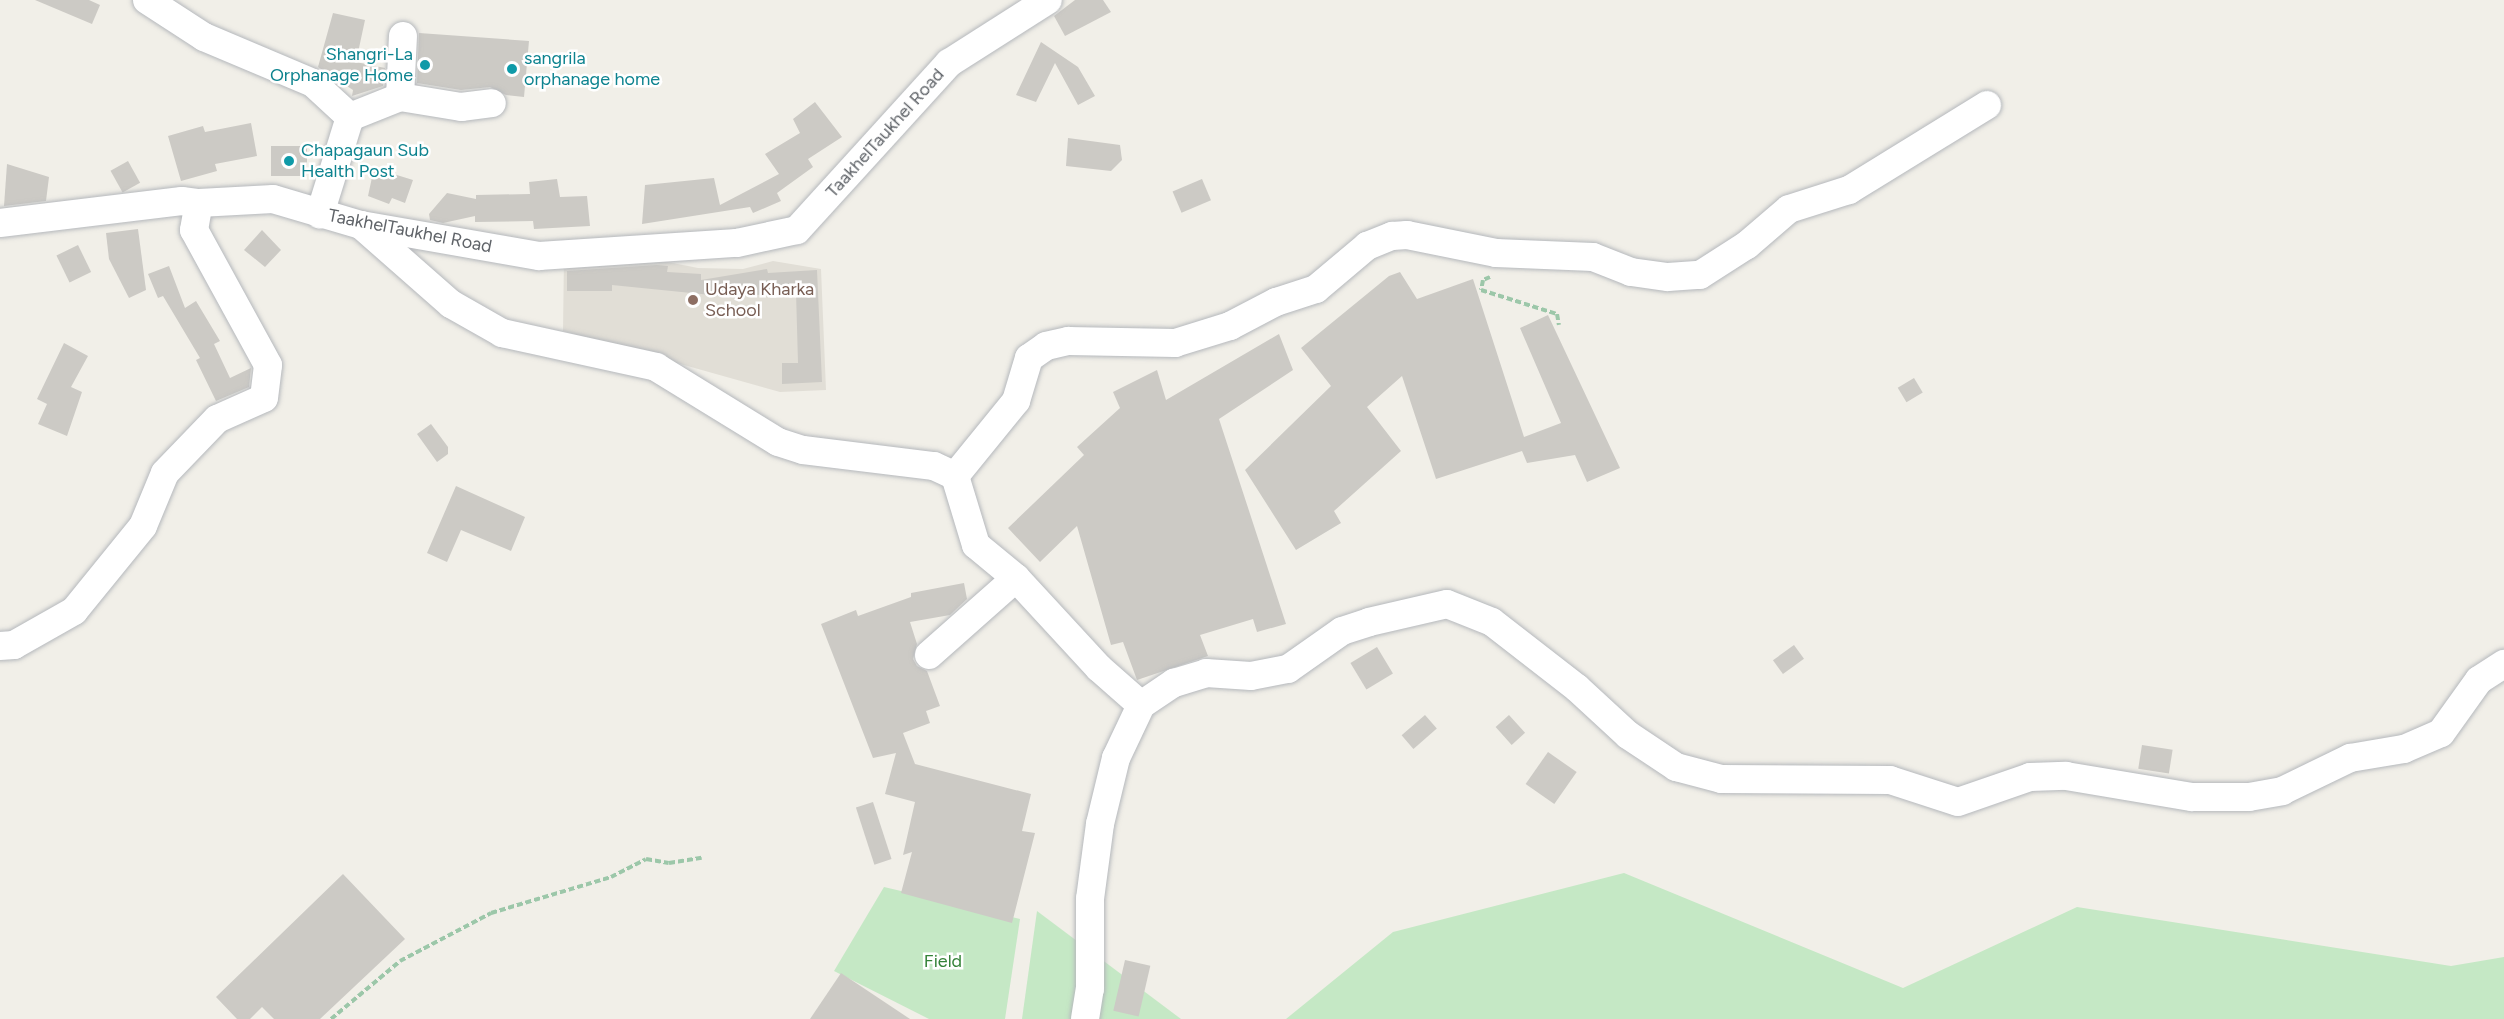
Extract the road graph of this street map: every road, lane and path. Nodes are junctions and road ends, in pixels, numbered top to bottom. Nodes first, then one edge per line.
1 (147, 0) edge
2 (1048, 0) edge
3 (1015, 8) edge
4 (403, 36) dead end
5 (400, 97) junction
6 (492, 103) dead end
7 (1988, 105) dead end
8 (350, 117) junction
9 (198, 203) junction
10 (320, 214) junction
11 (0, 223) edge
12 (361, 225) junction
13 (1483, 280) dead end
14 (1559, 325) dead end
15 (955, 476) junction
16 (1016, 578) junction
17 (0, 646) edge
18 (929, 655) dead end
19 (2504, 664) edge
20 (1141, 705) junction
21 (702, 858) dead end
22 (331, 1019) edge
23 (1084, 1019) edge

1 - 8 street
2 - 3 street, TaakhelTaukhel Road
3 - 12 street, TaakhelTaukhel Road
4 - 5 street
5 - 6 street
5 - 8 street
7 - 15 street
8 - 10 street
9 - 10 street, TaakhelTaukhel Road
9 - 11 street, TaakhelTaukhel Road
9 - 17 street
10 - 12 street, TaakhelTaukhel Road
12 - 15 street
13 - 14 path
15 - 16 street
16 - 18 street
16 - 20 street
19 - 20 street
20 - 23 street
21 - 22 path

